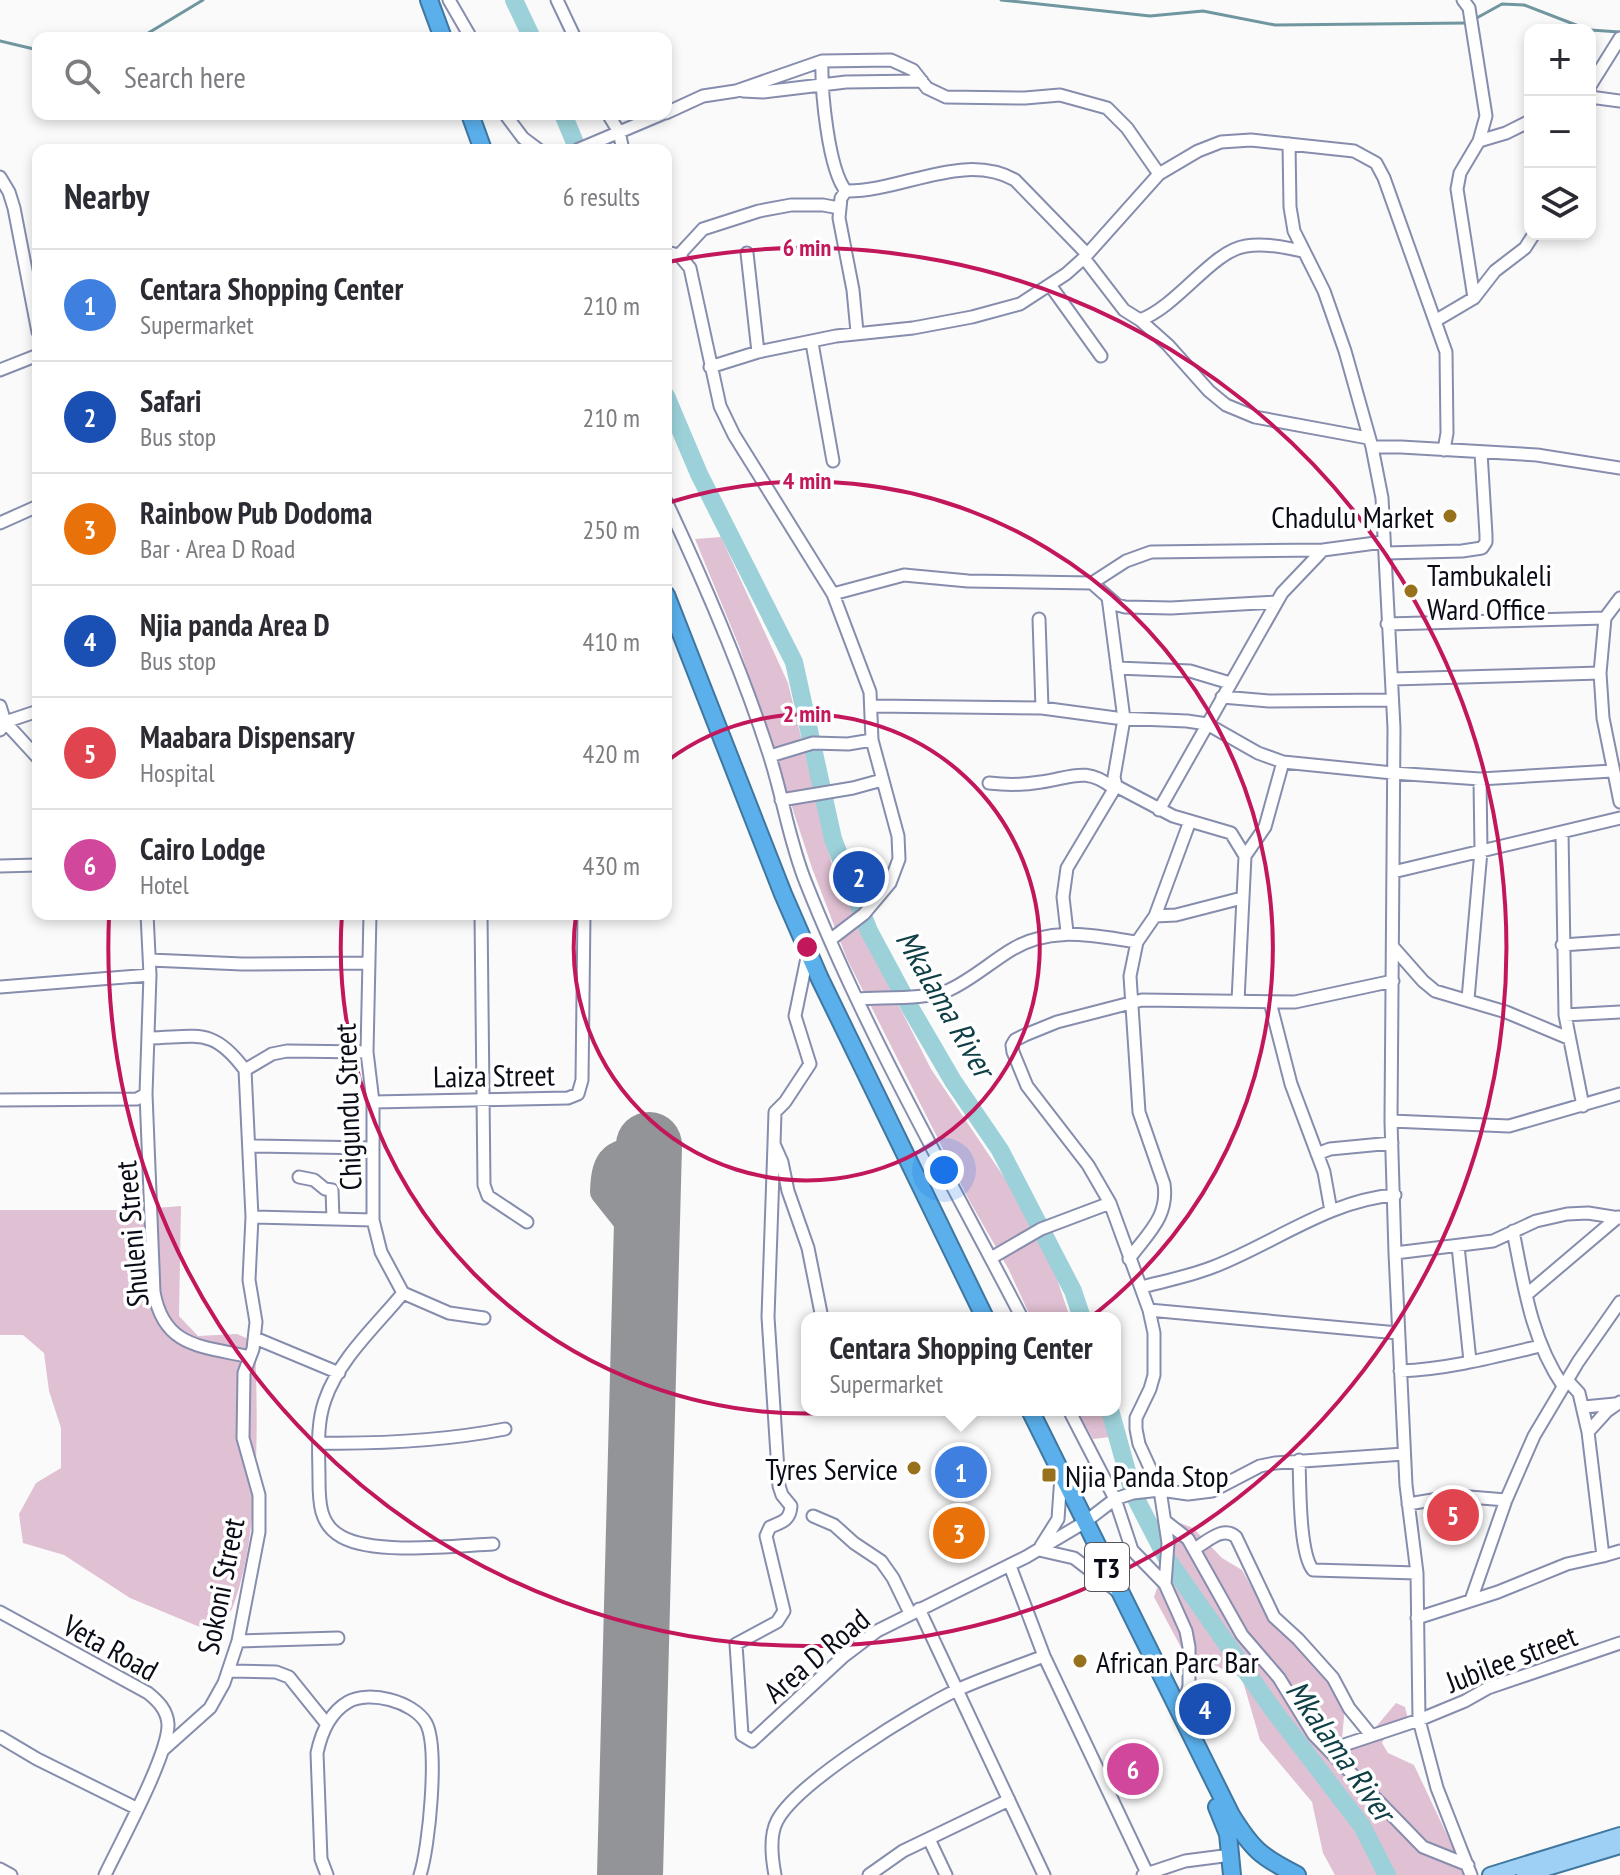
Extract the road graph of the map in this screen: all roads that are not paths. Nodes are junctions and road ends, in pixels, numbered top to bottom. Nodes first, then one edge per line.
1 (429, 0) edge
2 (449, 0) edge
3 (557, 0) edge
4 (1463, 0) edge
5 (441, 32) edge
6 (468, 32) edge
7 (572, 32) edge
8 (1620, 38) edge
9 (822, 61) junction
10 (1596, 76) edge
11 (922, 81) junction
12 (821, 86) junction
13 (736, 91) junction
14 (1596, 98) edge
15 (1620, 101) edge
16 (672, 110) edge
17 (472, 120) edge
18 (510, 120) edge
19 (612, 120) edge
20 (647, 120) edge
21 (1524, 124) edge
22 (619, 132) junction
23 (1479, 141) junction
24 (481, 144) edge
25 (531, 144) edge
26 (591, 144) edge
27 (622, 144) edge
28 (1289, 144) junction
29 (1159, 174) junction
30 (0, 177) edge
31 (846, 191) junction
32 (839, 208) junction
33 (1530, 240) edge
34 (1302, 251) junction
35 (672, 253) edge
36 (747, 253) dead end
37 (679, 255) junction
38 (1086, 256) junction
39 (1050, 285) junction
40 (1474, 298) junction
41 (32, 301) edge
42 (1140, 320) junction
43 (1435, 321) junction
44 (857, 332) junction
45 (812, 343) junction
46 (758, 352) junction
47 (1101, 356) dead end
48 (32, 357) edge
49 (710, 367) junction
50 (0, 370) edge
51 (1370, 443) junction
52 (1444, 450) junction
53 (1481, 452) junction
54 (833, 461) dead end
55 (1620, 468) edge
56 (32, 509) edge
57 (672, 514) edge
58 (0, 523) edge
59 (1384, 547) junction
60 (1323, 550) junction
61 (1092, 583) junction
62 (833, 594) junction
63 (1108, 597) junction
64 (1620, 598) edge
65 (1276, 602) junction
66 (672, 610) edge
67 (1605, 618) junction
68 (1039, 619) dead end
69 (1387, 624) junction
70 (1117, 668) junction
71 (1600, 673) junction
72 (1392, 679) junction
73 (1230, 683) junction
74 (1222, 697) junction
75 (1392, 700) junction
76 (0, 706) edge
77 (872, 706) junction
78 (1042, 708) junction
79 (32, 714) edge
80 (1124, 719) junction
81 (1207, 724) junction
82 (3, 726) edge
83 (872, 740) junction
84 (32, 753) edge
85 (770, 756) junction
86 (1283, 762) junction
87 (1612, 771) junction
88 (1393, 773) junction
89 (1480, 779) junction
90 (882, 780) junction
91 (989, 783) dead end
92 (1115, 787) junction
93 (781, 800) junction
94 (1620, 802) edge
95 (1159, 810) junction
96 (1620, 818) edge
97 (1190, 821) junction
98 (1562, 832) junction
99 (1481, 851) junction
100 (1245, 856) junction
101 (32, 865) edge
102 (0, 866) edge
103 (1393, 872) junction
104 (1242, 898) junction
105 (1155, 916) junction
106 (147, 920) edge
107 (370, 920) edge
108 (481, 920) edge
109 (584, 920) edge
110 (1067, 932) junction
111 (830, 940) junction
112 (1620, 941) edge
113 (1137, 942) junction
114 (1562, 945) junction
115 (1393, 947) junction
116 (808, 952) junction
117 (150, 960) junction
118 (369, 963) junction
119 (150, 975) junction
120 (1393, 981) junction
121 (0, 987) edge
122 (857, 999) junction
123 (1468, 999) junction
124 (1238, 1001) junction
125 (1131, 1002) junction
126 (1270, 1002) junction
127 (1620, 1012) edge
128 (1565, 1015) junction
129 (149, 1038) junction
130 (1568, 1038) junction
131 (367, 1052) junction
132 (245, 1070) junction
133 (146, 1094) junction
134 (1620, 1094) edge
135 (0, 1100) edge
136 (483, 1100) junction
137 (373, 1102) junction
138 (1583, 1106) junction
139 (1391, 1121) junction
140 (1392, 1143) junction
141 (774, 1144) junction
142 (250, 1146) junction
143 (373, 1148) junction
144 (1317, 1154) junction
145 (299, 1177) dead end
146 (1395, 1195) junction
147 (1110, 1203) junction
148 (1331, 1211) junction
149 (252, 1217) junction
150 (1619, 1218) edge
151 (333, 1219) junction
152 (373, 1220) junction
153 (527, 1222) dead end
154 (1513, 1231) junction
155 (1458, 1246) junction
156 (1395, 1253) junction
157 (991, 1258) junction
158 (1129, 1259) junction
159 (1142, 1287) junction
160 (403, 1293) junction
161 (1526, 1295) junction
162 (1620, 1302) edge
163 (1149, 1310) junction
164 (821, 1312) edge
165 (982, 1312) edge
166 (1019, 1312) edge
167 (484, 1318) dead end
168 (1398, 1333) junction
169 (255, 1338) junction
170 (1540, 1346) junction
171 (250, 1357) junction
172 (1470, 1361) junction
173 (1400, 1371) junction
174 (339, 1373) junction
175 (1565, 1383) junction
176 (1618, 1403) edge
177 (1584, 1407) junction
178 (1033, 1416) edge
179 (1072, 1416) edge
180 (505, 1429) dead end
181 (1588, 1432) junction
182 (319, 1443) junction
183 (1404, 1454) junction
184 (1299, 1460) junction
185 (1061, 1473) junction
186 (1160, 1490) junction
187 (1115, 1499) junction
188 (1506, 1500) junction
189 (1408, 1504) junction
190 (813, 1516) dead end
191 (1165, 1521) junction
192 (1085, 1522) junction
193 (493, 1544) dead end
194 (1194, 1549) junction
195 (1038, 1550) junction
196 (1620, 1551) edge
197 (1603, 1556) junction
198 (1010, 1566) junction
199 (1417, 1573) junction
200 (1165, 1584) junction
201 (1121, 1594) junction
202 (1471, 1600) junction
203 (915, 1611) junction
204 (0, 1612) edge
205 (1417, 1618) junction
206 (338, 1638) dead end
207 (238, 1641) junction
208 (1620, 1643) edge
209 (1044, 1656) junction
210 (228, 1671) junction
211 (957, 1690) junction
212 (1183, 1720) junction
213 (1419, 1720) junction
214 (326, 1723) junction
215 (1371, 1735) junction
216 (0, 1737) edge
217 (163, 1750) junction
218 (1329, 1750) junction
219 (1009, 1800) junction
220 (136, 1808) junction
221 (1620, 1835) edge
222 (929, 1839) junction
223 (1620, 1846) edge
224 (1231, 1855) junction
225 (0, 1869) edge
226 (1469, 1870) edge
227 (1145, 1874) edge
228 (11, 1875) edge
229 (105, 1875) edge
230 (327, 1875) edge
231 (420, 1875) edge
232 (775, 1875) edge
233 (869, 1875) edge
234 (946, 1875) edge
235 (1044, 1875) edge
236 (1232, 1875) edge
237 (1297, 1875) edge
238 (1490, 1875) edge
239 (1524, 1875) edge

1 - 5 highway
2 - 6 street
3 - 7 street
4 - 23 street
8 - 10 street
9 - 11 street
9 - 12 street
9 - 13 street
11 - 12 street
11 - 29 street
12 - 13 street
12 - 31 street
13 - 16 street
14 - 15 street
17 - 24 highway
18 - 25 street
19 - 22 street
20 - 22 street
21 - 23 street
22 - 26 street
22 - 27 street
23 - 40 street
28 - 29 street
28 - 34 street
28 - 43 street
29 - 38 street
30 - 41 street
31 - 32 street
31 - 38 street
32 - 37 street
32 - 44 street
33 - 40 street
34 - 42 street
34 - 51 street
35 - 37 street
36 - 46 street
37 - 49 street
38 - 39 street
38 - 42 street
39 - 44 street
39 - 47 street
40 - 43 street
42 - 51 street
43 - 52 street
44 - 45 street
45 - 46 street
45 - 54 street
46 - 49 street
48 - 50 street
49 - 62 street
51 - 52 street
51 - 59 street
52 - 53 street
53 - 55 street
53 - 59 street
56 - 58 street
57 - 85 street
59 - 60 street
59 - 69 street
60 - 61 street
60 - 65 street
61 - 62 street
61 - 63 street
62 - 77 street
63 - 65 street
63 - 70 street
64 - 67 street
65 - 73 street
66 - 116 highway
67 - 69 street
67 - 71 street
68 - 78 street
69 - 72 street
70 - 73 street
70 - 80 street
71 - 72 street
71 - 87 street
72 - 75 street
73 - 74 street
74 - 75 street
74 - 81 street
75 - 88 street
76 - 82 street
77 - 78 street
77 - 83 street
78 - 80 street
79 - 82 street
80 - 81 street
80 - 92 street
81 - 86 street
81 - 95 street
82 - 84 street
83 - 85 street
83 - 90 street
85 - 93 street
86 - 88 street
86 - 100 street
87 - 89 street
87 - 94 street
88 - 89 street
88 - 103 street
89 - 99 street
90 - 93 street
90 - 111 street
91 - 92 street
92 - 95 street
92 - 110 street
93 - 111 street
95 - 97 street
96 - 98 street
97 - 100 street
97 - 105 street
98 - 99 street
98 - 114 street
99 - 103 street
99 - 123 street
100 - 104 street
101 - 102 street
103 - 115 street
104 - 105 street
104 - 124 street
105 - 113 street
106 - 117 street, Shuleni Street
107 - 118 street, Chigundu Street
108 - 136 street
109 - 136 street, Laiza Street
110 - 113 street
110 - 122 street
111 - 122 street
112 - 114 street
113 - 125 street
114 - 128 street
115 - 120 street
115 - 123 street
116 - 141 street
116 - 165 highway
117 - 118 street
117 - 119 street, Shuleni Street
118 - 131 street, Chigundu Street
119 - 121 street
119 - 129 street, Shuleni Street
120 - 126 street
120 - 139 street
122 - 157 street
123 - 130 street
124 - 125 street
124 - 126 street
125 - 147 street
125 - 158 street
126 - 144 street
127 - 128 street
128 - 130 street
129 - 132 street
129 - 133 street, Shuleni Street
130 - 138 street
131 - 132 street
131 - 137 street, Chigundu Street
132 - 142 street, Sokoni Street
133 - 135 street
133 - 171 street, Shuleni Street
134 - 138 street
136 - 137 street, Laiza Street
136 - 153 street
137 - 143 street, Chigundu Street
138 - 139 street
139 - 140 street
140 - 144 street
140 - 146 street
141 - 164 street
141 - 203 street, Area D Road
142 - 143 street
142 - 149 street, Sokoni Street
143 - 152 street, Chigundu Street
144 - 148 street
145 - 151 street
146 - 148 street
146 - 156 street
147 - 157 street
147 - 158 street
148 - 159 street
149 - 151 street
149 - 169 street, Sokoni Street
150 - 154 street
150 - 161 street
151 - 152 street
152 - 160 street, Chigundu Street
154 - 155 street
154 - 161 street
155 - 156 street
155 - 172 street
156 - 168 street
157 - 166 street
158 - 159 street
159 - 163 street
160 - 167 street
160 - 174 street
161 - 170 street
162 - 175 street
163 - 168 street
163 - 186 street
168 - 173 street
169 - 171 street, Sokoni Street
169 - 174 street
170 - 172 street
170 - 175 street
171 - 207 street, Sokoni Street
172 - 173 street
173 - 183 street
174 - 182 street
175 - 177 street
175 - 188 street
176 - 177 street
176 - 181 street
177 - 181 street
178 - 185 highway, T3
179 - 187 street
180 - 182 street
181 - 197 street
182 - 193 street
183 - 184 street
183 - 189 street
184 - 186 street
184 - 199 street
185 - 192 highway, T3
185 - 195 street
186 - 187 street
186 - 191 street
187 - 192 street, Area D Road
187 - 200 street
188 - 189 street
188 - 202 street
189 - 199 street
190 - 203 street
191 - 194 street
191 - 200 street
192 - 195 street, Area D Road
192 - 201 highway, T3
194 - 215 street
194 - 218 street
195 - 198 street, Area D Road
195 - 201 street
196 - 197 street
197 - 202 street
198 - 203 street, Area D Road
198 - 209 street
199 - 205 street
200 - 212 street
201 - 212 highway, T3
202 - 205 street
203 - 211 street
204 - 217 street, Veta Road
205 - 213 street
206 - 207 street
207 - 210 street, Sokoni Street
208 - 213 street, Jubilee street
209 - 211 street
209 - 227 street
210 - 214 street
210 - 217 street, Sokoni Street
211 - 219 street
211 - 232 street
212 - 224 highway, T3
212 - 237 highway, T3
213 - 215 street, Jubilee street
213 - 226 street
214 - 230 street
214 - 231 street
215 - 218 street, Jubilee street
216 - 220 street
217 - 220 street, Veta Road
218 - 226 street
219 - 222 street
219 - 235 street
220 - 229 street, Veta Road
221 - 238 main road
222 - 233 street
222 - 234 street
223 - 239 main road
224 - 227 street
224 - 236 highway, T3
225 - 228 street

